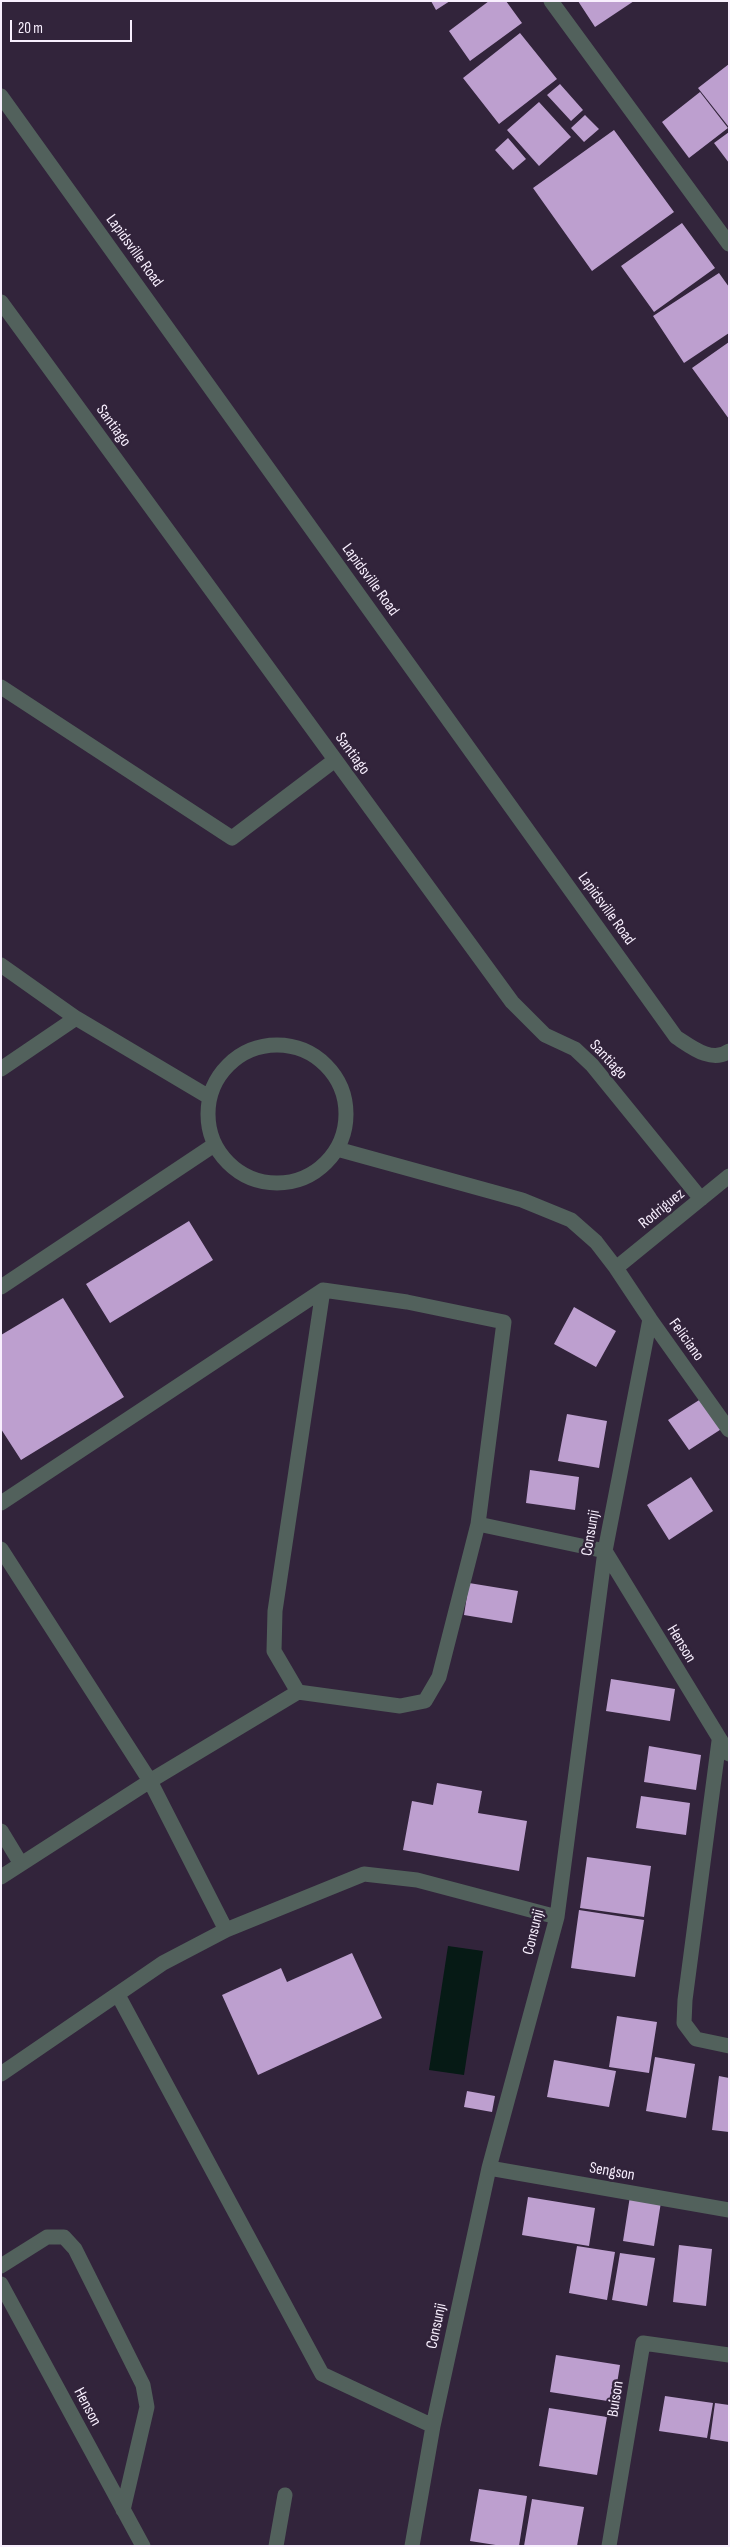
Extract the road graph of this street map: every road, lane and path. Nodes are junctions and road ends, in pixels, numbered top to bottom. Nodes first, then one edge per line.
1 (551, 1) edge
2 (1, 96) edge
3 (729, 244) edge
4 (1, 302) edge
5 (1, 687) edge
6 (335, 760) junction
7 (1, 964) edge
8 (76, 1018) junction
9 (729, 1051) edge
10 (1, 1069) edge
11 (209, 1097) junction
12 (214, 1145) junction
13 (337, 1149) junction
14 (729, 1176) edge
15 (701, 1199) junction
16 (616, 1268) junction
17 (1, 1286) edge
18 (323, 1290) junction
19 (650, 1319) junction
20 (729, 1430) edge
21 (1, 1503) edge
22 (478, 1524) junction
23 (1, 1549) edge
24 (605, 1550) junction
25 (298, 1692) junction
26 (719, 1741) junction
27 (729, 1754) edge
28 (150, 1781) junction
29 (1, 1831) edge
30 (22, 1864) junction
31 (1, 1877) edge
32 (557, 1917) junction
33 (226, 1930) junction
34 (118, 1995) junction
35 (729, 2046) edge
36 (1, 2074) edge
37 (489, 2168) junction
38 (729, 2210) edge
39 (1, 2266) edge
40 (1, 2284) edge
41 (729, 2355) edge
42 (433, 2426) junction
43 (285, 2495) dead end
44 (123, 2510) junction
45 (143, 2546) edge
46 (276, 2546) edge
47 (412, 2546) edge
48 (609, 2546) edge

1 - 3 street
2 - 9 street, Lapidsville Road
4 - 6 street, Santiago
5 - 6 street
6 - 15 street, Santiago
7 - 8 street
8 - 10 street
8 - 11 street
11 - 12 street
11 - 13 street
12 - 13 street
12 - 17 street
13 - 16 street, Feliciano
14 - 15 street, Rodriguez
15 - 16 street, Rodriguez
16 - 19 street, Feliciano
18 - 21 street
18 - 22 street
18 - 25 street
19 - 20 street, Feliciano
19 - 24 street, Consunji
22 - 24 street
22 - 25 street
23 - 28 street
24 - 26 street, Henson
24 - 32 street, Consunji
25 - 28 street
26 - 27 street, Henson
26 - 35 street
28 - 30 street
28 - 33 street
29 - 30 street
30 - 31 street
32 - 33 street
32 - 37 street, Consunji
33 - 34 street
34 - 36 street
34 - 42 street
37 - 38 street, Sengson
37 - 42 street, Consunji
39 - 44 street
40 - 44 street, Henson
41 - 48 street, Buison
42 - 47 street, Consunji
43 - 46 street
44 - 45 street, Henson

